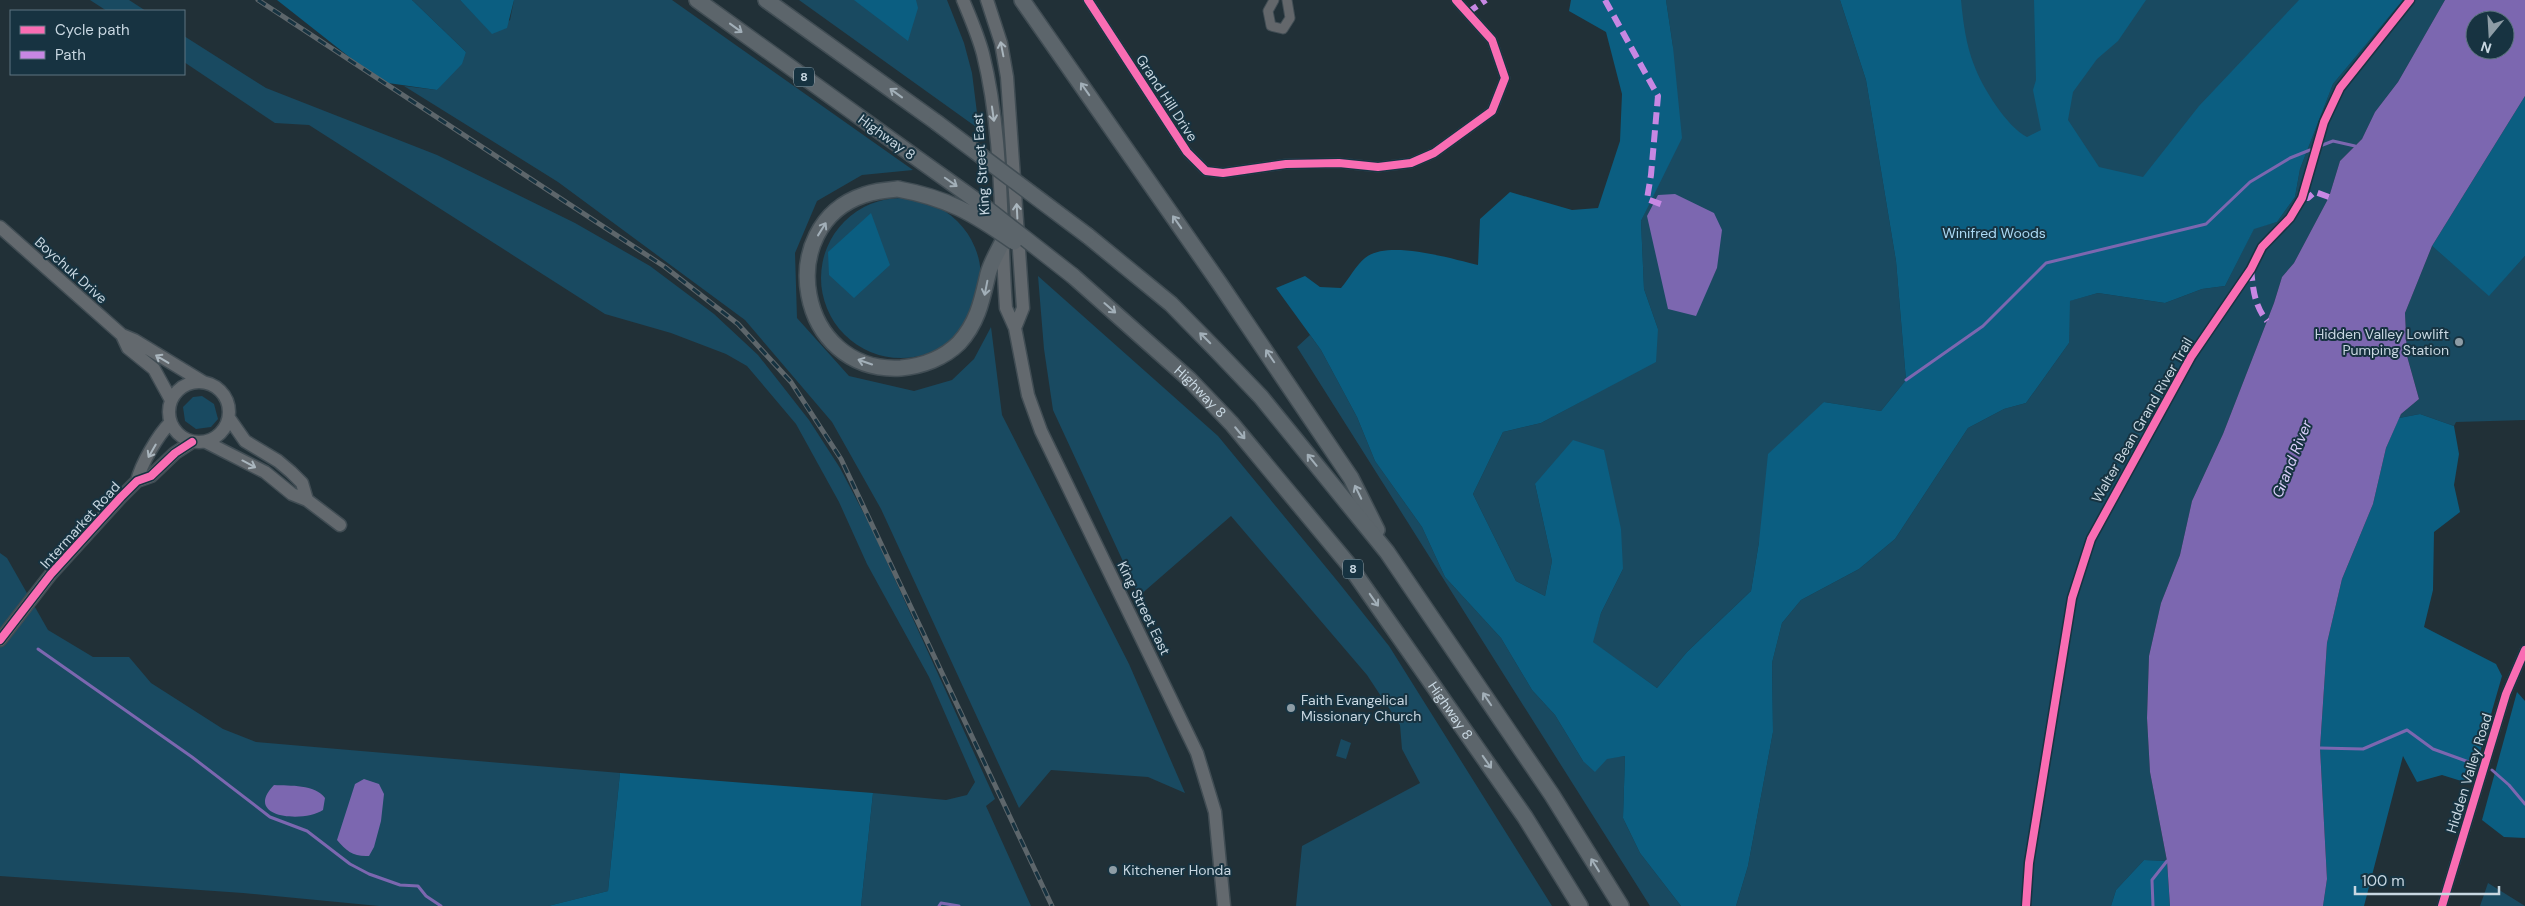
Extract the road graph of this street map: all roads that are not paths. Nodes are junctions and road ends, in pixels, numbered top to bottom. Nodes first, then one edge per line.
1 (696, 0) edge
2 (766, 0) edge
3 (963, 0) edge
4 (987, 0) edge
5 (1022, 0) edge
6 (1088, 0) edge
7 (1274, 0) edge
8 (1287, 0) edge
9 (1456, 0) edge
10 (0, 227) edge
11 (1002, 243) junction
12 (1073, 276) junction
13 (1015, 328) junction
14 (122, 335) junction
15 (203, 382) junction
16 (171, 400) junction
17 (229, 418) junction
18 (170, 423) junction
19 (192, 442) junction
20 (206, 442) junction
21 (137, 481) junction
22 (307, 500) junction
23 (340, 525) dead end
24 (1387, 552) junction
25 (0, 640) edge
26 (2525, 650) edge
27 (1224, 906) edge
28 (1580, 906) edge
29 (1621, 906) edge
30 (2442, 906) edge

1 -> 12 highway, Highway 8 / 8, bridge
24 -> 2 highway, bridge
3 -> 11 main road, King Street East
13 -> 4 main road, King Street East
24 -> 5 highway
6 - 9 street, Grand Hill Drive
7 - 8 street
10 - 14 main road, Boychuk Drive
11 -> 12 highway, bridge
11 - 13 main road, King Street East
12 -> 28 highway, Highway 8 / 8
13 - 27 main road, King Street East
15 -> 14 main road, Boychuk Drive
14 - 16 main road, Boychuk Drive
15 - 16 main road
15 - 17 main road
16 - 18 main road
17 - 20 main road
17 - 22 main road
18 - 19 main road
18 -> 21 main road, Intermarket Road
19 - 20 main road
19 - 21 main road, Intermarket Road
20 -> 22 main road
21 - 25 main road, Intermarket Road
22 - 23 main road
29 -> 24 highway
26 - 30 street, Hidden Valley Road

